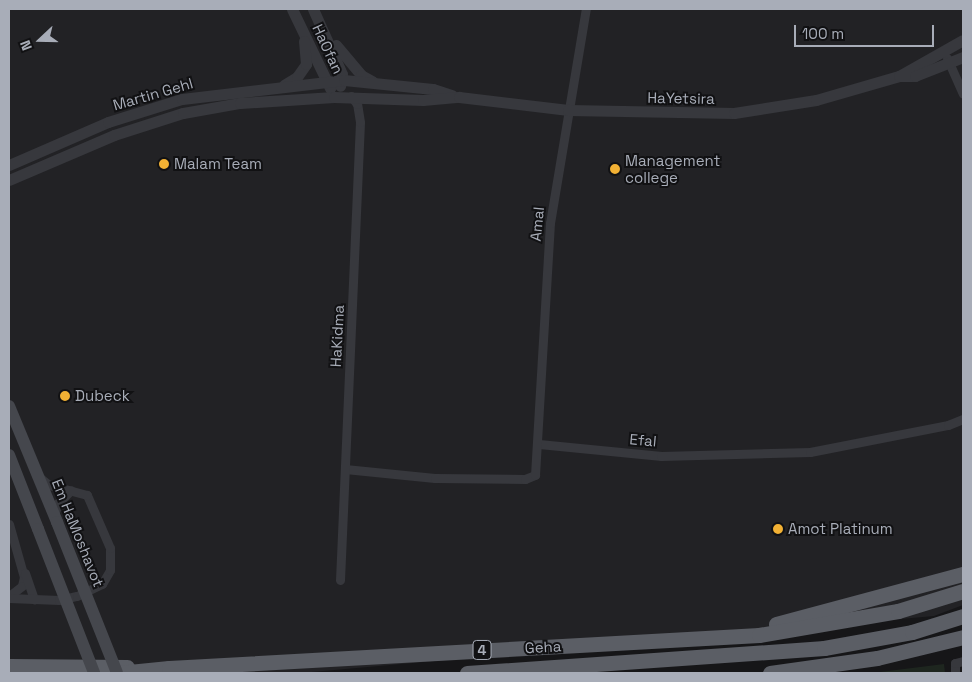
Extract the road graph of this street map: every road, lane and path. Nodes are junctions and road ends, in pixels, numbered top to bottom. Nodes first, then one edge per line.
1 (313, 9) edge
2 (586, 9) edge
3 (294, 12) edge
4 (324, 30) junction
5 (963, 40) edge
6 (943, 50) junction
7 (963, 57) edge
8 (949, 63) junction
9 (899, 76) junction
10 (344, 80) junction
11 (327, 82) junction
12 (376, 83) junction
13 (281, 86) junction
14 (963, 94) edge
15 (351, 96) junction
16 (334, 97) junction
17 (459, 97) junction
18 (568, 110) junction
19 (9, 165) edge
20 (9, 180) edge
21 (9, 406) edge
22 (963, 419) edge
23 (539, 444) junction
24 (9, 455) edge
25 (345, 469) junction
26 (37, 475) junction
27 (71, 490) junction
28 (55, 519) junction
29 (9, 524) edge
30 (23, 569) junction
31 (963, 574) edge
32 (340, 580) dead end
33 (963, 591) edge
34 (9, 597) edge
35 (34, 599) junction
36 (963, 616) edge
37 (963, 637) edge
38 (691, 640) junction
39 (963, 661) edge
40 (9, 666) edge
41 (168, 668) junction
42 (94, 673) edge
43 (118, 673) edge
44 (466, 673) edge
45 (770, 673) edge
46 (955, 673) edge

1 - 4 street, HaOfan
2 - 18 street, Amal
3 - 11 street, HaOfan
3 - 13 street
4 - 10 street, HaOfan
4 - 12 street
5 - 6 street, HaYetsira
6 - 8 street
6 - 9 street, HaYetsira
7 - 8 street, HaYetsira
8 - 9 street, HaYetsira
8 - 14 street
9 - 18 street, HaYetsira
10 - 11 street, Martin Gehl
10 - 12 street, HaYetsira
10 - 16 street, HaOfan
11 - 13 street, Martin Gehl
11 - 16 street, HaOfan
12 - 17 street, HaYetsira
13 - 19 street, Martin Gehl
15 - 16 street, HaYetsira
15 - 17 street, HaYetsira
15 - 25 street, HaKidma
16 - 20 street, Martin Gehl
17 - 18 street, HaYetsira
18 - 23 street, Amal
21 - 26 main road, Em HaMoshavot
22 - 23 street, Efal
23 - 25 street
24 - 42 main road, bridge
25 - 32 street, HaKidma
26 - 27 street
26 - 28 main road, Em HaMoshavot
27 - 28 street
27 - 35 street
28 - 43 main road, Em HaMoshavot, bridge
29 - 30 street
30 - 34 street
30 - 35 street
31 - 38 highway
33 - 38 highway, Geha / 4
34 - 35 street
36 - 44 highway, Geha / 4
37 - 45 highway
38 - 41 highway, Geha / 4
39 - 46 street
40 - 41 highway
41 - 43 highway, Geha / 4

